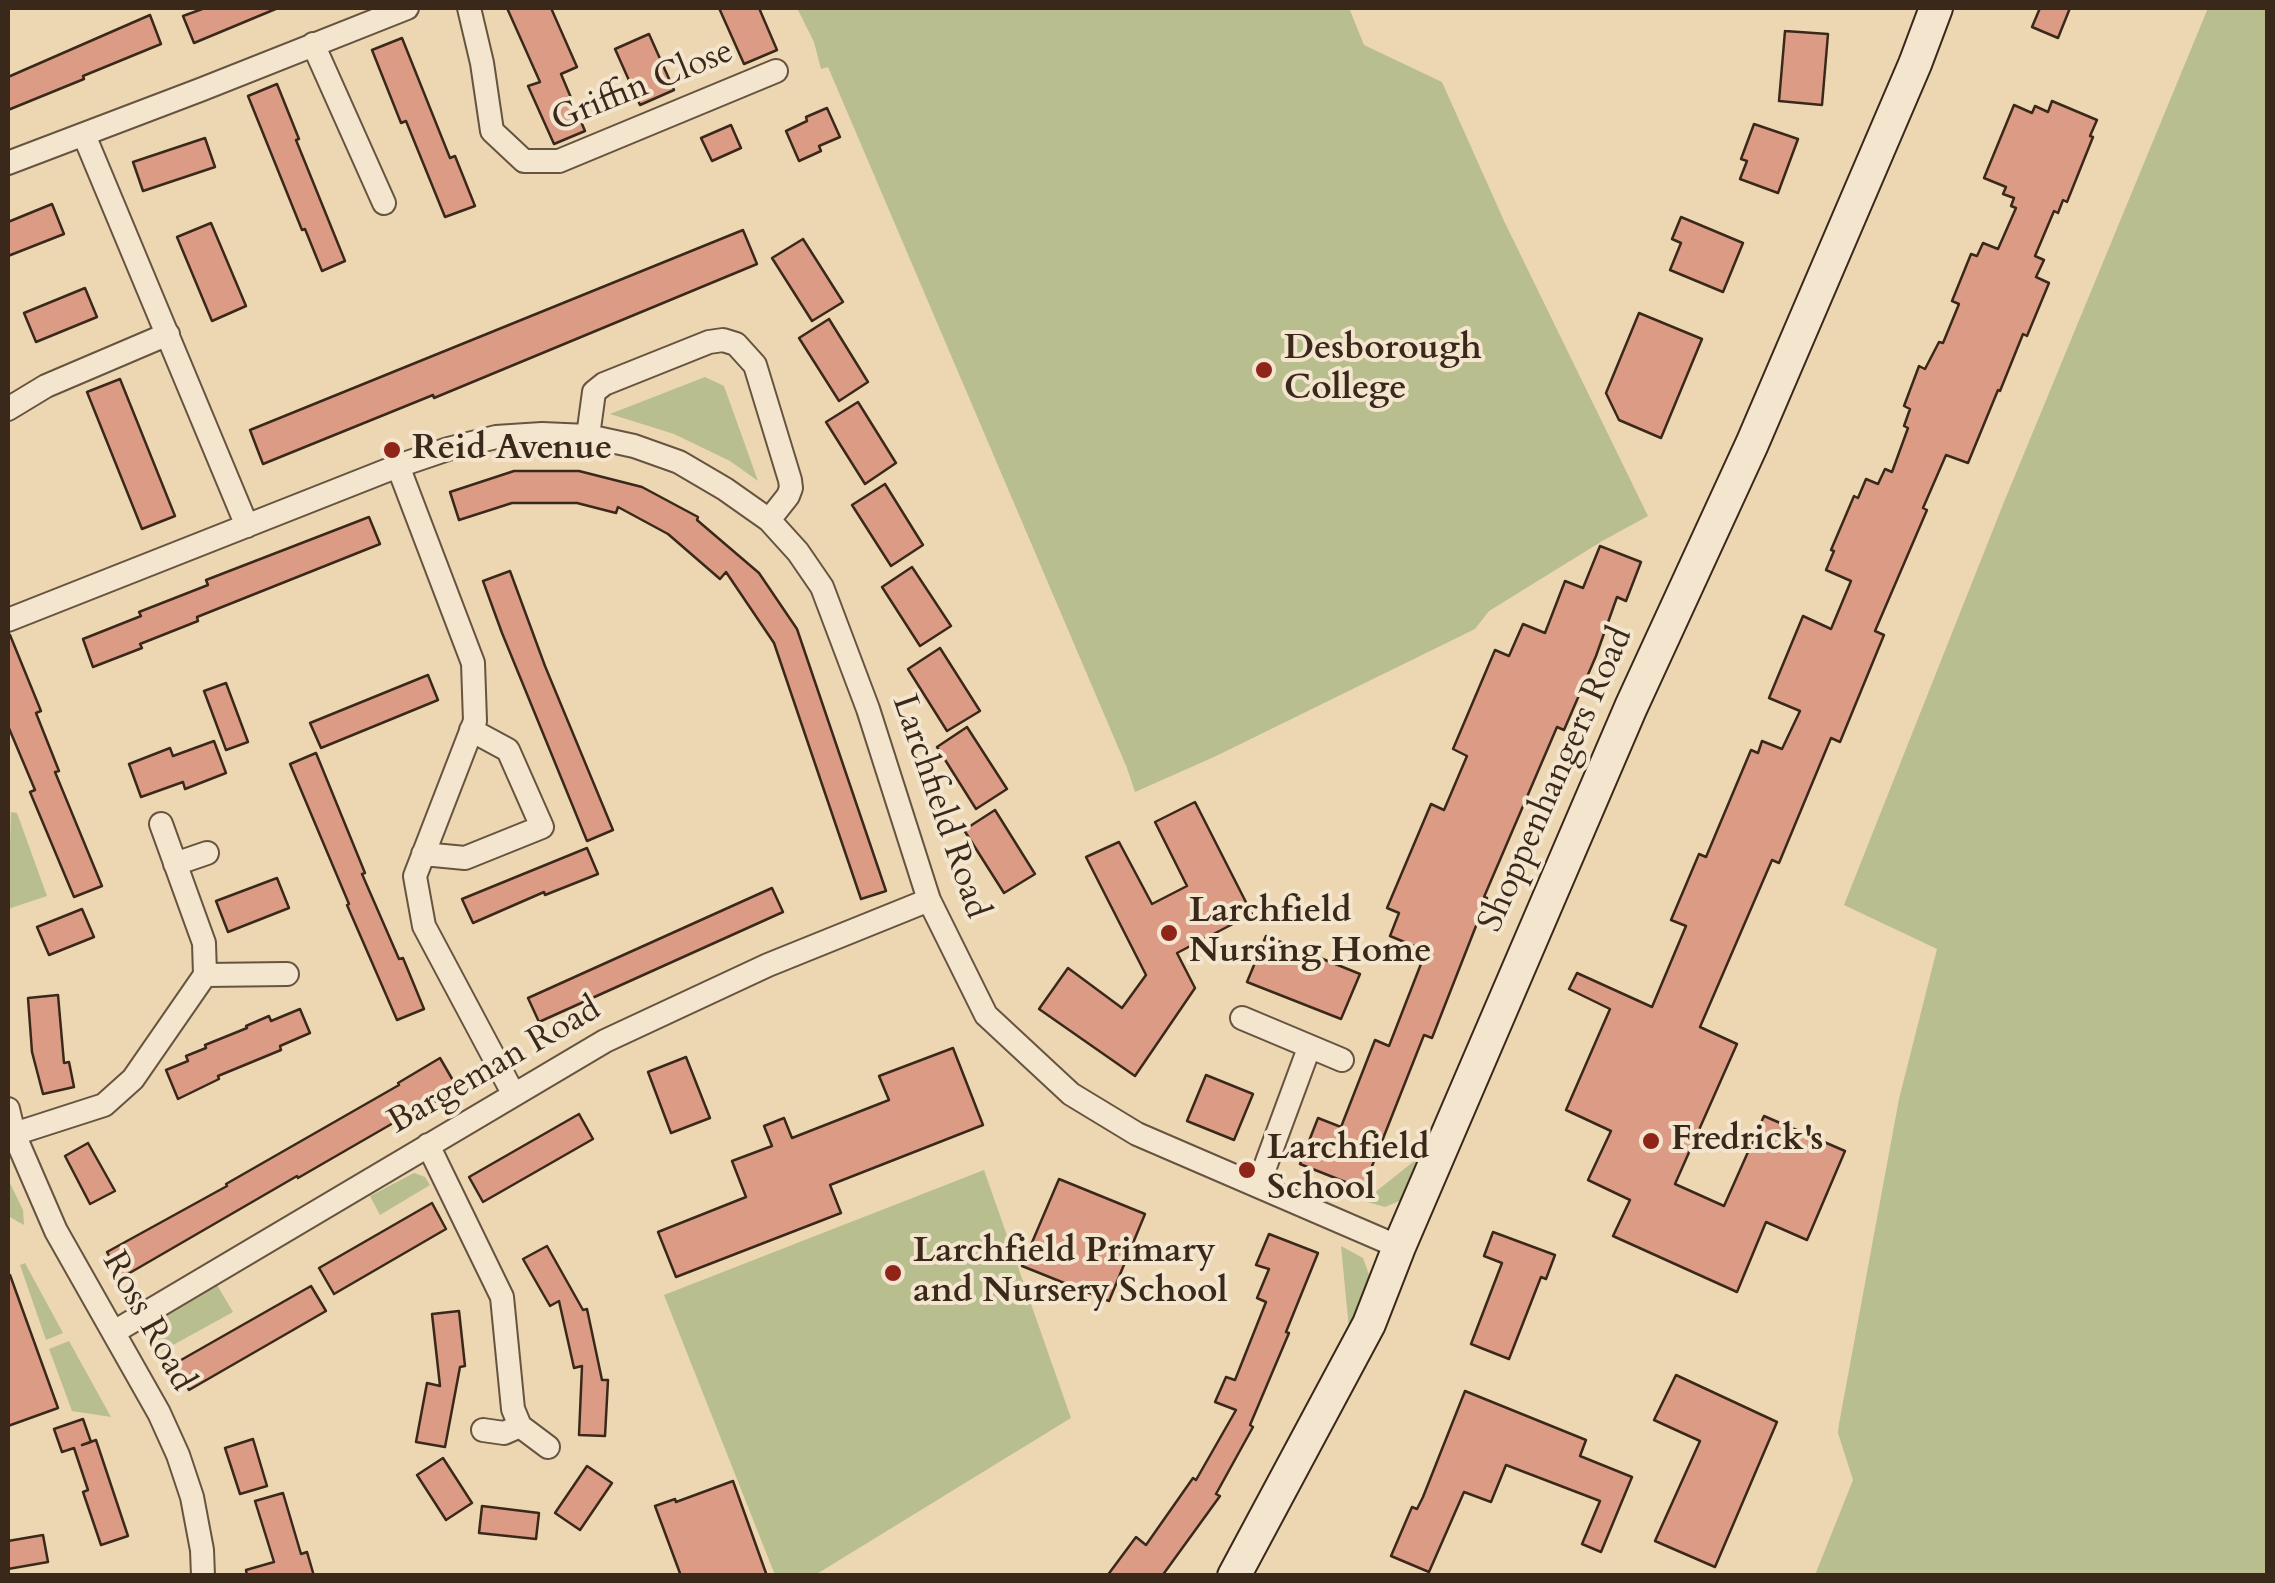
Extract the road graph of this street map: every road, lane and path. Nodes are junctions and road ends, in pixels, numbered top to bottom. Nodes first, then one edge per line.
1 (407, 8) edge
2 (469, 8) edge
3 (1936, 8) edge
4 (353, 17) edge
5 (312, 44) junction
6 (776, 71) dead end
7 (84, 136) junction
8 (8, 163) edge
9 (384, 203) dead end
10 (168, 334) junction
11 (8, 409) edge
12 (588, 436) junction
13 (398, 466) junction
14 (768, 520) junction
15 (248, 526) junction
16 (8, 620) edge
17 (471, 730) junction
18 (161, 824) dead end
19 (207, 852) dead end
20 (424, 854) junction
21 (175, 864) junction
22 (929, 900) junction
23 (205, 974) junction
24 (287, 974) dead end
25 (1242, 1018) dead end
26 (1309, 1048) junction
27 (1342, 1060) dead end
28 (514, 1095) junction
29 (8, 1109) edge
30 (14, 1134) junction
31 (428, 1145) junction
32 (1258, 1186) junction
33 (1400, 1248) junction
34 (114, 1332) junction
35 (520, 1426) junction
36 (484, 1430) dead end
37 (548, 1447) dead end
38 (203, 1576) edge
39 (1234, 1576) edge

1 - 4 street
2 - 6 street, Griffin Close
3 - 33 street, Shoppenhangers Road
4 - 5 street
5 - 7 street
5 - 9 street
7 - 8 street
7 - 10 street
10 - 11 street
10 - 15 street
12 - 13 street, Larchfield Road
12 - 14 street, Larchfield Road
12 - 14 street
13 - 15 street, Larchfield Road
13 - 17 street
14 - 22 street, Larchfield Road
15 - 16 street, Larchfield Road
17 - 20 street
17 - 20 street
18 - 21 street
19 - 21 street
20 - 28 street
21 - 23 street
22 - 28 street, Bargeman Road
22 - 32 street, Larchfield Road
23 - 24 street
23 - 30 street
25 - 26 street
26 - 27 street
26 - 32 street
28 - 31 street, Bargeman Road
29 - 30 street, Ross Road
30 - 34 street, Ross Road
31 - 34 street, Bargeman Road
31 - 35 street
32 - 33 street, Larchfield Road
33 - 39 street, Shoppenhangers Road
34 - 38 street, Ross Road
35 - 36 street
35 - 37 street

